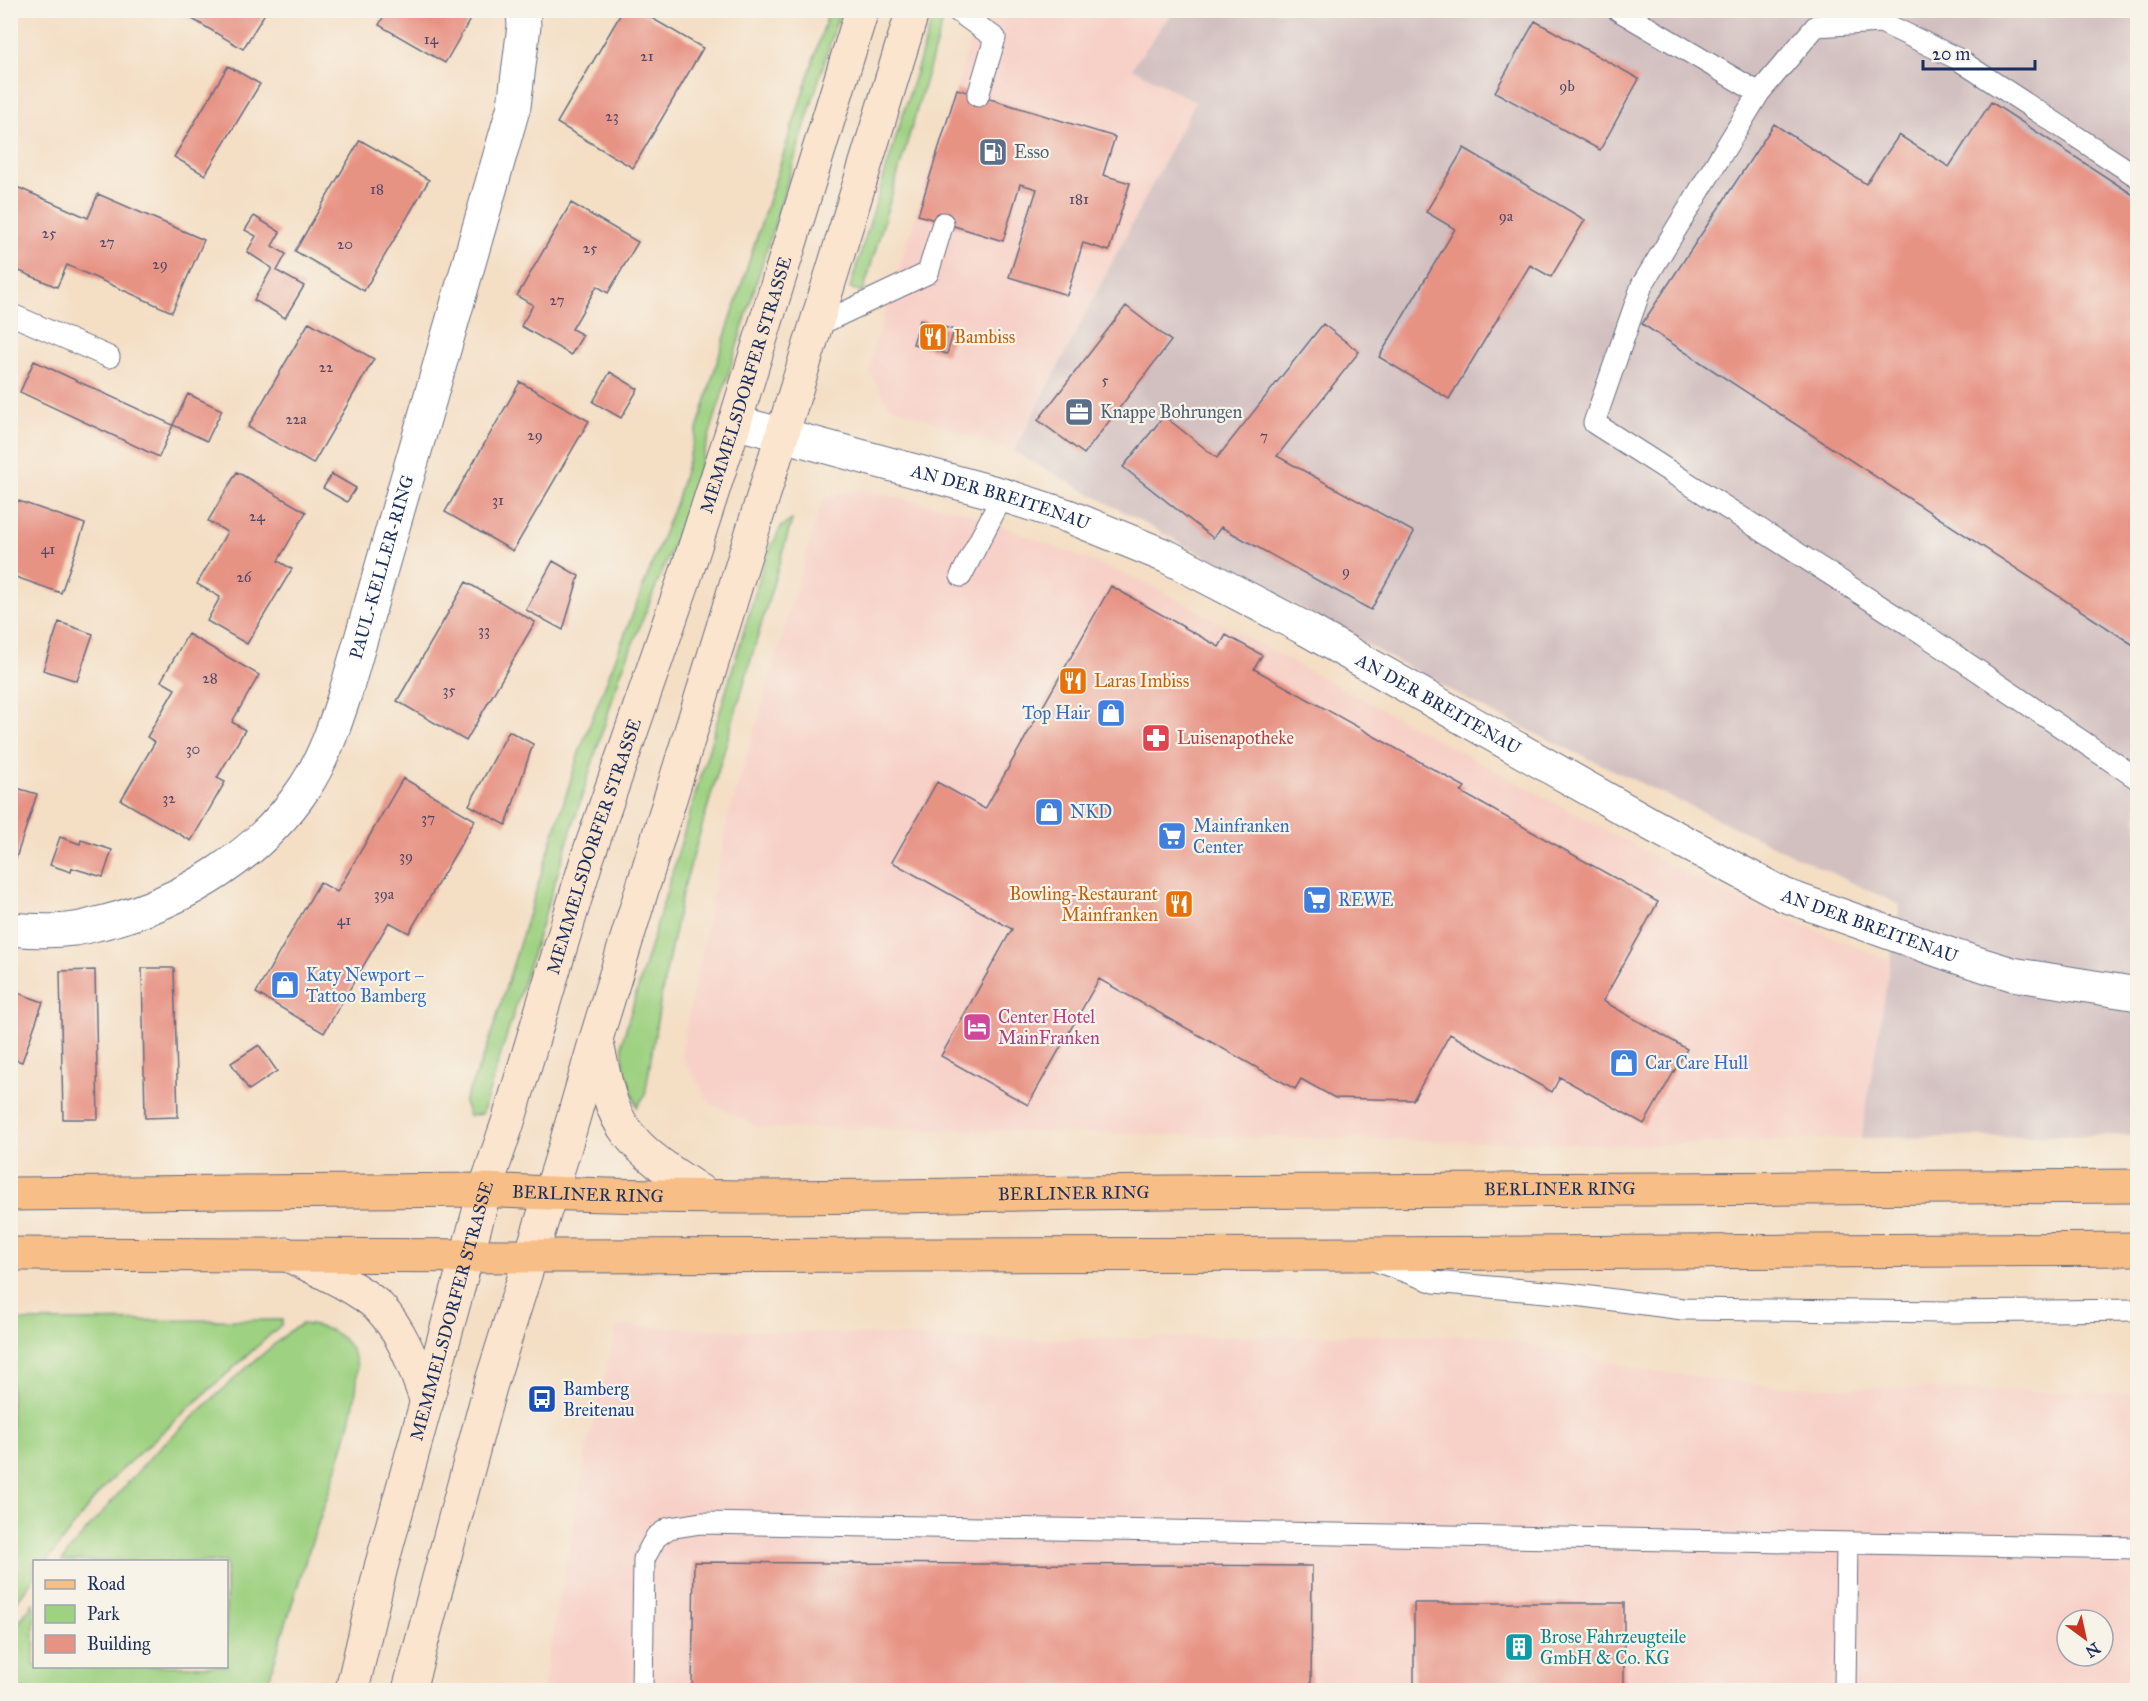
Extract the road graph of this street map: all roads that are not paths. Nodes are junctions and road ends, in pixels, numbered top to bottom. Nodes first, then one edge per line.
1 (523, 10) edge
2 (862, 10) edge
3 (913, 10) edge
4 (956, 10) edge
5 (1618, 10) edge
6 (1759, 93) junction
7 (978, 96) dead end
8 (2138, 177) edge
9 (943, 223) dead end
10 (10, 314) edge
11 (816, 326) junction
12 (109, 357) dead end
13 (735, 422) junction
14 (783, 435) junction
15 (1003, 495) junction
16 (961, 576) dead end
17 (2138, 779) edge
18 (10, 929) edge
19 (2138, 994) edge
20 (596, 1040) junction
21 (2138, 1186) edge
22 (485, 1190) junction
23 (10, 1194) edge
24 (550, 1194) junction
25 (709, 1197) junction
26 (2138, 1249) edge
27 (10, 1254) edge
28 (286, 1254) junction
29 (1358, 1254) junction
30 (468, 1255) junction
31 (531, 1256) junction
32 (2138, 1310) edge
33 (427, 1402) junction
34 (1847, 1543) junction
35 (2138, 1548) edge
36 (352, 1690) edge
37 (409, 1690) edge
38 (642, 1690) edge
39 (1845, 1690) edge

1 - 18 street, PAUL-KELLER-RING
2 - 13 main road, MEMMELSDORFER STRASSE
3 - 11 main road
4 - 7 lane
5 - 6 lane
6 - 8 lane
6 - 17 lane
9 - 11 lane
10 - 12 lane
11 - 14 main road
13 - 14 street, AN DER BREITENAU
13 - 22 main road, MEMMELSDORFER STRASSE
14 - 15 street, AN DER BREITENAU
14 - 20 main road
15 - 16 lane
15 - 19 street, AN DER BREITENAU
20 - 24 main road
20 - 25 main road
21 - 25 main road, BERLINER RING
22 - 23 main road, BERLINER RING
22 - 24 main road, BERLINER RING
22 - 30 main road, MEMMELSDORFER STRASSE
24 - 25 main road, BERLINER RING
24 - 31 main road
26 - 29 main road
27 - 28 main road
28 - 30 main road
28 - 33 main road
29 - 31 main road
29 - 32 lane
30 - 31 main road
30 - 33 main road, MEMMELSDORFER STRASSE
31 - 37 main road
33 - 36 main road, MEMMELSDORFER STRASSE
34 - 35 lane
34 - 38 lane
34 - 39 lane

